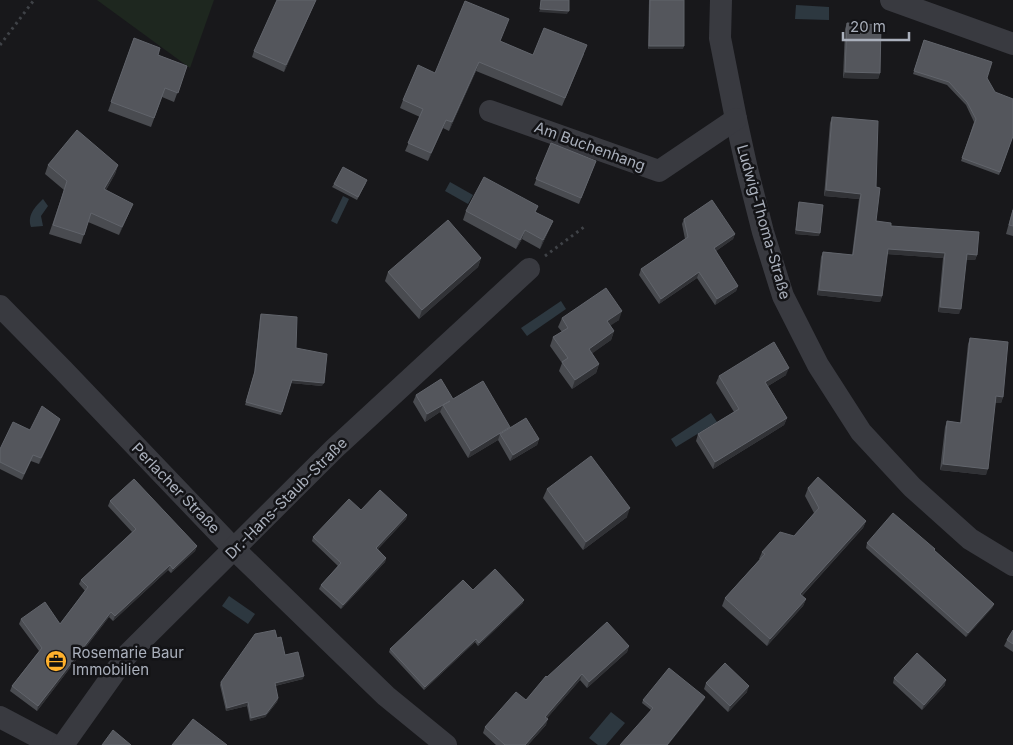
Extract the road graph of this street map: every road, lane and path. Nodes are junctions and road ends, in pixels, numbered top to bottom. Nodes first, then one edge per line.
1 (34, 0) edge
2 (721, 0) edge
3 (891, 0) edge
4 (1013, 44) edge
5 (0, 45) edge
6 (490, 111) dead end
7 (736, 119) junction
8 (584, 227) dead end
9 (529, 269) joint
10 (0, 306) edge
11 (234, 549) junction
12 (1013, 565) edge
13 (0, 717) edge
14 (53, 745) edge
15 (63, 745) edge
16 (446, 745) edge

1 - 5 path
2 - 7 street, Ludwig-Thoma-Straße
3 - 4 street
6 - 7 street, Am Buchenhang
7 - 12 street, Ludwig-Thoma-Straße
8 - 9 path
9 - 11 street, Dr.-Hans-Staub-Straße
10 - 11 street, Perlacher Straße
11 - 15 street, Dr.-Hans-Staub-Straße
11 - 16 street, Perlacher Straße
13 - 14 street

